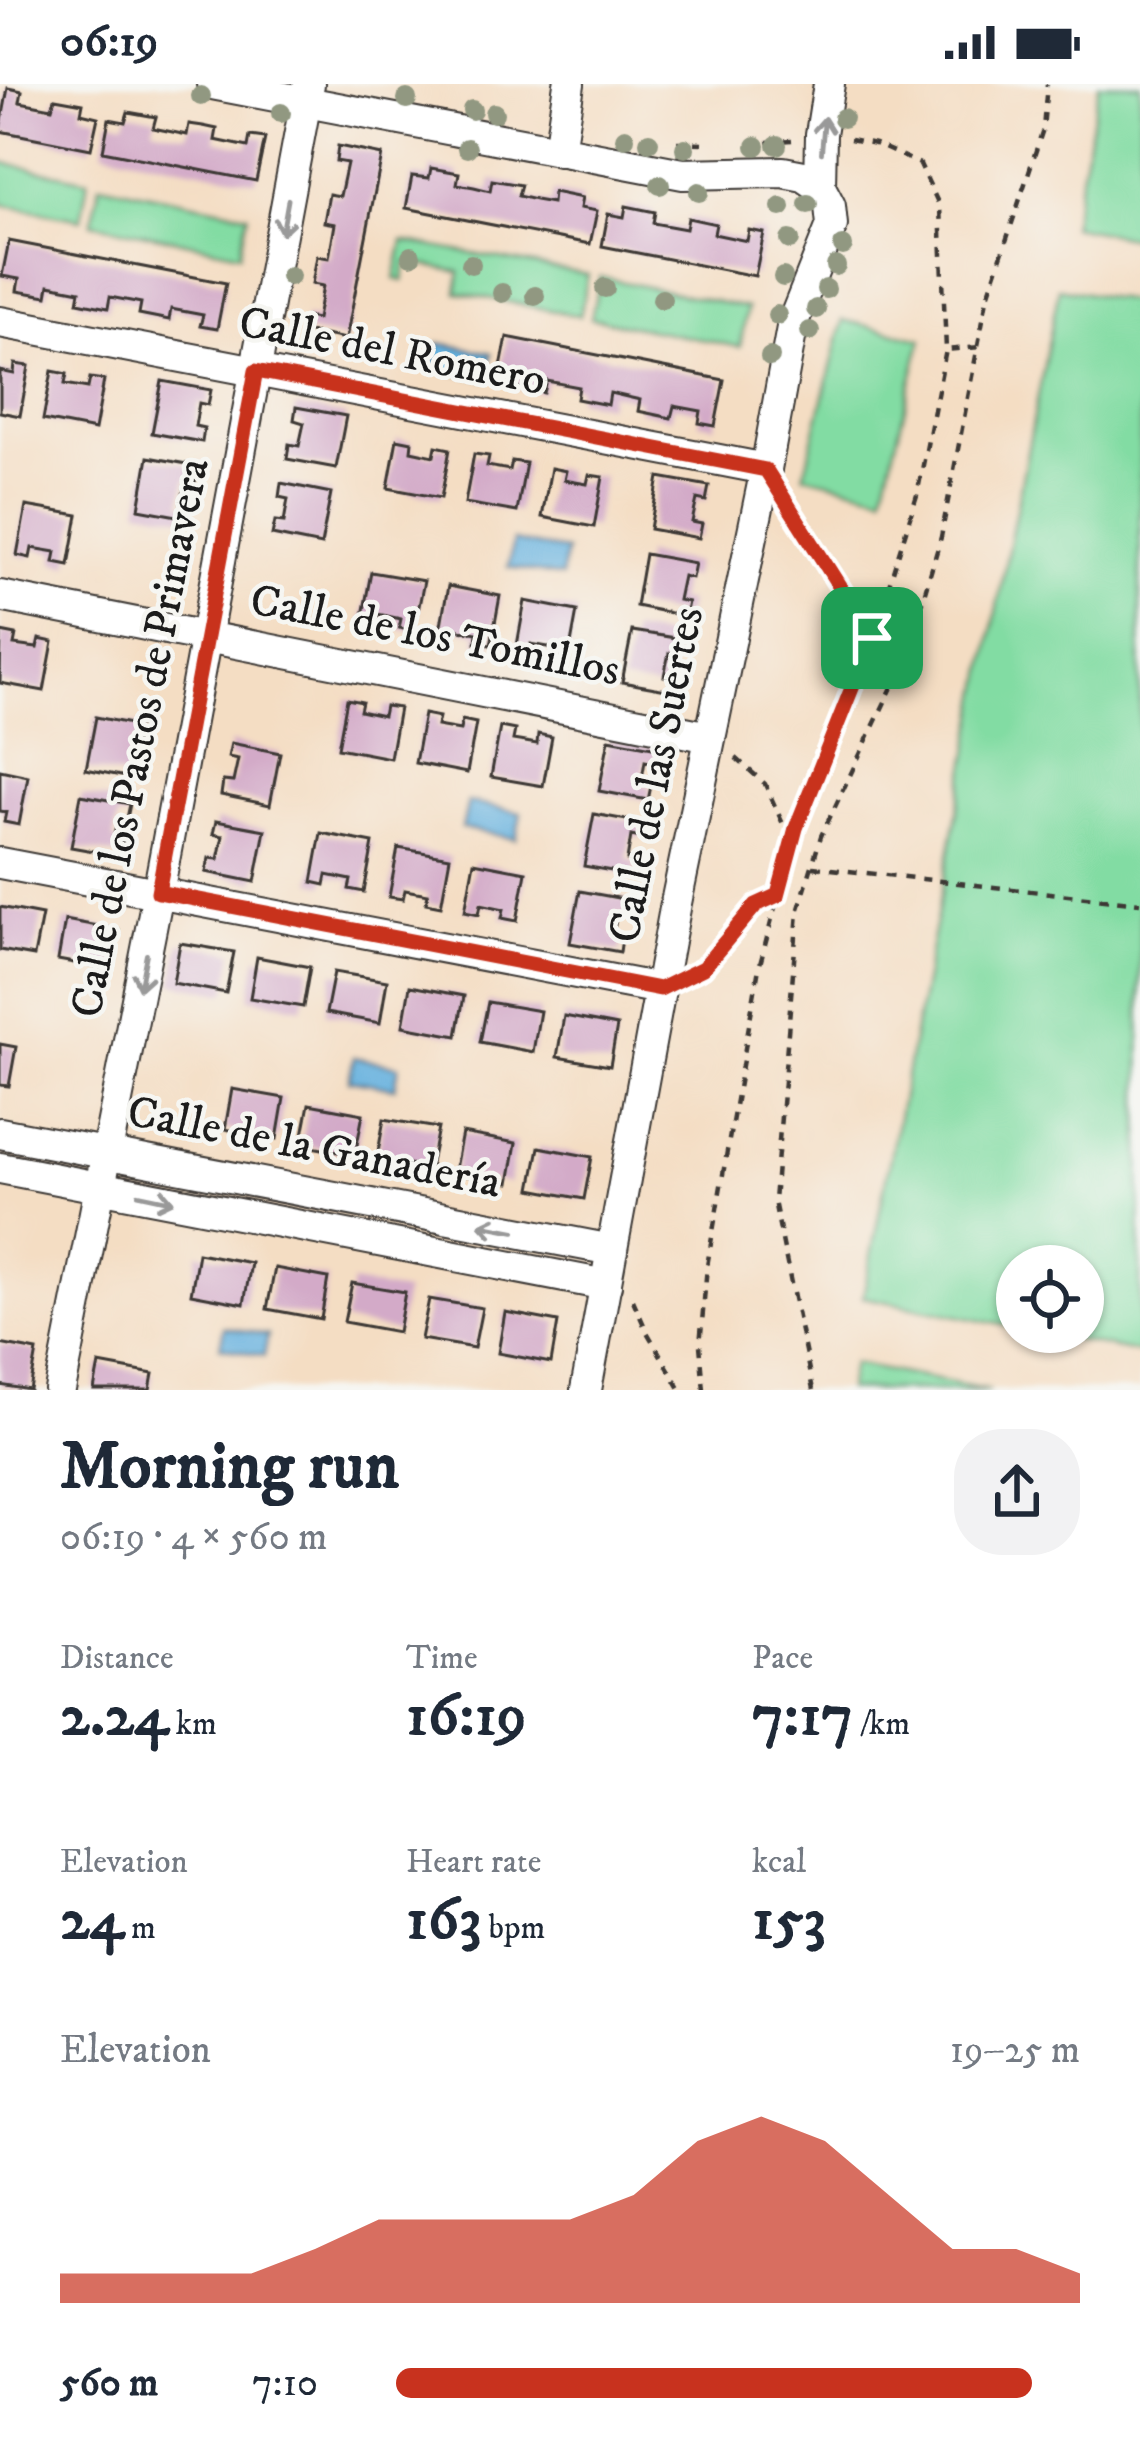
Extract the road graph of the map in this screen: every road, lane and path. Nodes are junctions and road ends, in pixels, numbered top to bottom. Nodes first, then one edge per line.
1 (212, 84) edge
2 (569, 84) edge
3 (829, 84) edge
4 (1047, 84) edge
5 (308, 93) edge
6 (821, 134) junction
7 (560, 151) junction
8 (820, 187) junction
9 (0, 322) edge
10 (980, 347) junction
11 (946, 350) junction
12 (256, 371) junction
13 (766, 470) junction
14 (0, 596) edge
15 (206, 636) junction
16 (872, 638) junction
17 (710, 736) junction
18 (796, 828) junction
19 (0, 863) edge
20 (813, 867) junction
21 (158, 892) junction
22 (778, 895) junction
23 (1140, 903) edge
24 (660, 989) junction
25 (0, 1133) edge
26 (106, 1154) junction
27 (0, 1168) edge
28 (100, 1186) junction
29 (612, 1250) junction
30 (618, 1288) junction
31 (60, 1390) edge
32 (586, 1390) edge
33 (681, 1390) edge
34 (704, 1390) edge
35 (814, 1390) edge

1 - 5 street
2 - 7 street
3 - 6 street, Calle de las Suertes
4 - 10 path
5 - 7 street
5 -> 12 street, Calle de los Pastos de Primavera
6 - 8 street, Calle de las Suertes
6 - 11 path
7 - 8 street
8 - 13 street, Calle de las Suertes
9 - 12 street, Calle del Romero
10 - 11 path
10 - 20 path
11 - 16 path
12 - 13 street, Calle del Romero
12 - 15 street, Calle de los Pastos de Primavera
13 - 16 path
13 - 17 street, Calle de las Suertes
14 - 15 street, Calle de los Tomillos
15 - 17 street, Calle de los Tomillos
15 - 21 street, Calle de los Pastos de Primavera
16 - 18 path
17 - 18 path
17 - 24 street, Calle de las Suertes
18 - 22 path
19 - 21 street
20 - 23 path
20 - 35 path
21 - 24 street
21 -> 26 street, Calle de los Pastos de Primavera
22 - 24 path
22 - 34 path
24 - 29 street, Calle de las Suertes
25 - 26 street, Calle de la Ganadería
26 - 28 street, Calle de los Pastos de Primavera
29 -> 26 street, Calle de la Ganadería
27 - 28 street, Calle de la Ganadería
28 -> 30 street, Calle de la Ganadería
28 - 31 street, Calle de los Pastos de Primavera
29 - 30 street, Calle de las Suertes
30 - 32 street, Calle de las Suertes
30 - 33 path

